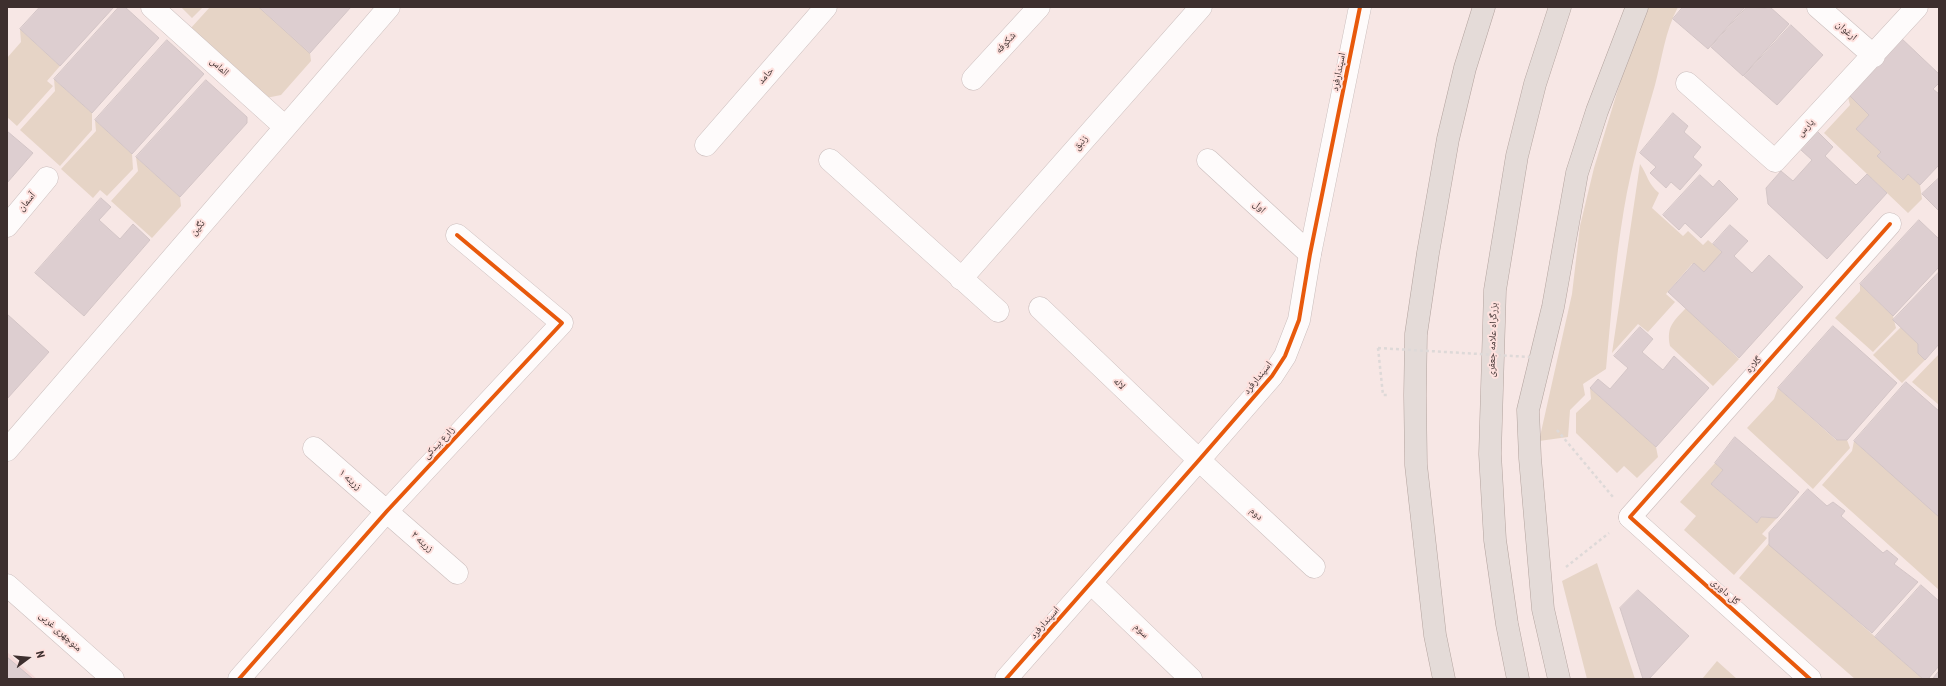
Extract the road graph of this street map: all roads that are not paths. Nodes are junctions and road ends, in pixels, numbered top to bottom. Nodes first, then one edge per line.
1 (152, 7) edge
2 (389, 7) edge
3 (826, 7) edge
4 (1039, 7) edge
5 (1201, 7) edge
6 (1360, 7) edge
7 (1484, 7) edge
8 (1560, 7) edge
9 (1637, 7) edge
10 (1818, 7) edge
11 (1917, 7) edge
12 (1874, 56) junction
13 (973, 79) dead end
14 (1687, 82) dead end
15 (285, 127) junction
16 (706, 146) dead end
17 (830, 160) dead end
18 (1208, 160) dead end
19 (47, 178) dead end
20 (1890, 224) dead end
21 (7, 226) edge
22 (457, 235) dead end
23 (1310, 254) junction
24 (961, 279) junction
25 (1040, 308) dead end
26 (998, 311) dead end
27 (314, 448) dead end
28 (7, 450) edge
29 (1199, 460) junction
30 (387, 511) junction
31 (1630, 517) joint
32 (1314, 567) dead end
33 (457, 574) dead end
34 (1091, 583) junction
35 (7, 585) edge
36 (113, 679) edge
37 (239, 679) edge
38 (1006, 679) edge
39 (1191, 679) edge
40 (1444, 679) edge
41 (1518, 679) edge
42 (1558, 679) edge
43 (1810, 679) edge

1 - 15 street, الماس
2 - 15 street, نگین
3 - 16 street, حامد
4 - 13 street, شکوفه
5 - 24 street, زنبق
6 - 23 street, اسپندارفرد
7 - 40 highway
8 - 41 highway, بزرگراه علامه جعفری
9 - 42 highway
10 - 12 street, ارغوان
11 - 12 street, پارس
12 - 14 street, پارس
15 - 28 street, نگین
17 - 24 street
18 - 23 street, اول
19 - 21 street, آسمان
20 - 31 street, گلاره
22 - 30 street, زارع بیدکی
23 - 29 street, اسپندارفرد
24 - 26 street
25 - 29 street, لاله
27 - 30 street, زرینه ۱
29 - 32 street, دوم
29 - 34 street, اسپندارفرد
30 - 33 street, زرینه ۲
30 - 37 street, زارع بیدکی
31 - 43 street, گل داوری
34 - 38 street, اسپندارفرد
34 - 39 street, سوم
35 - 36 street, منوچهری غربی

